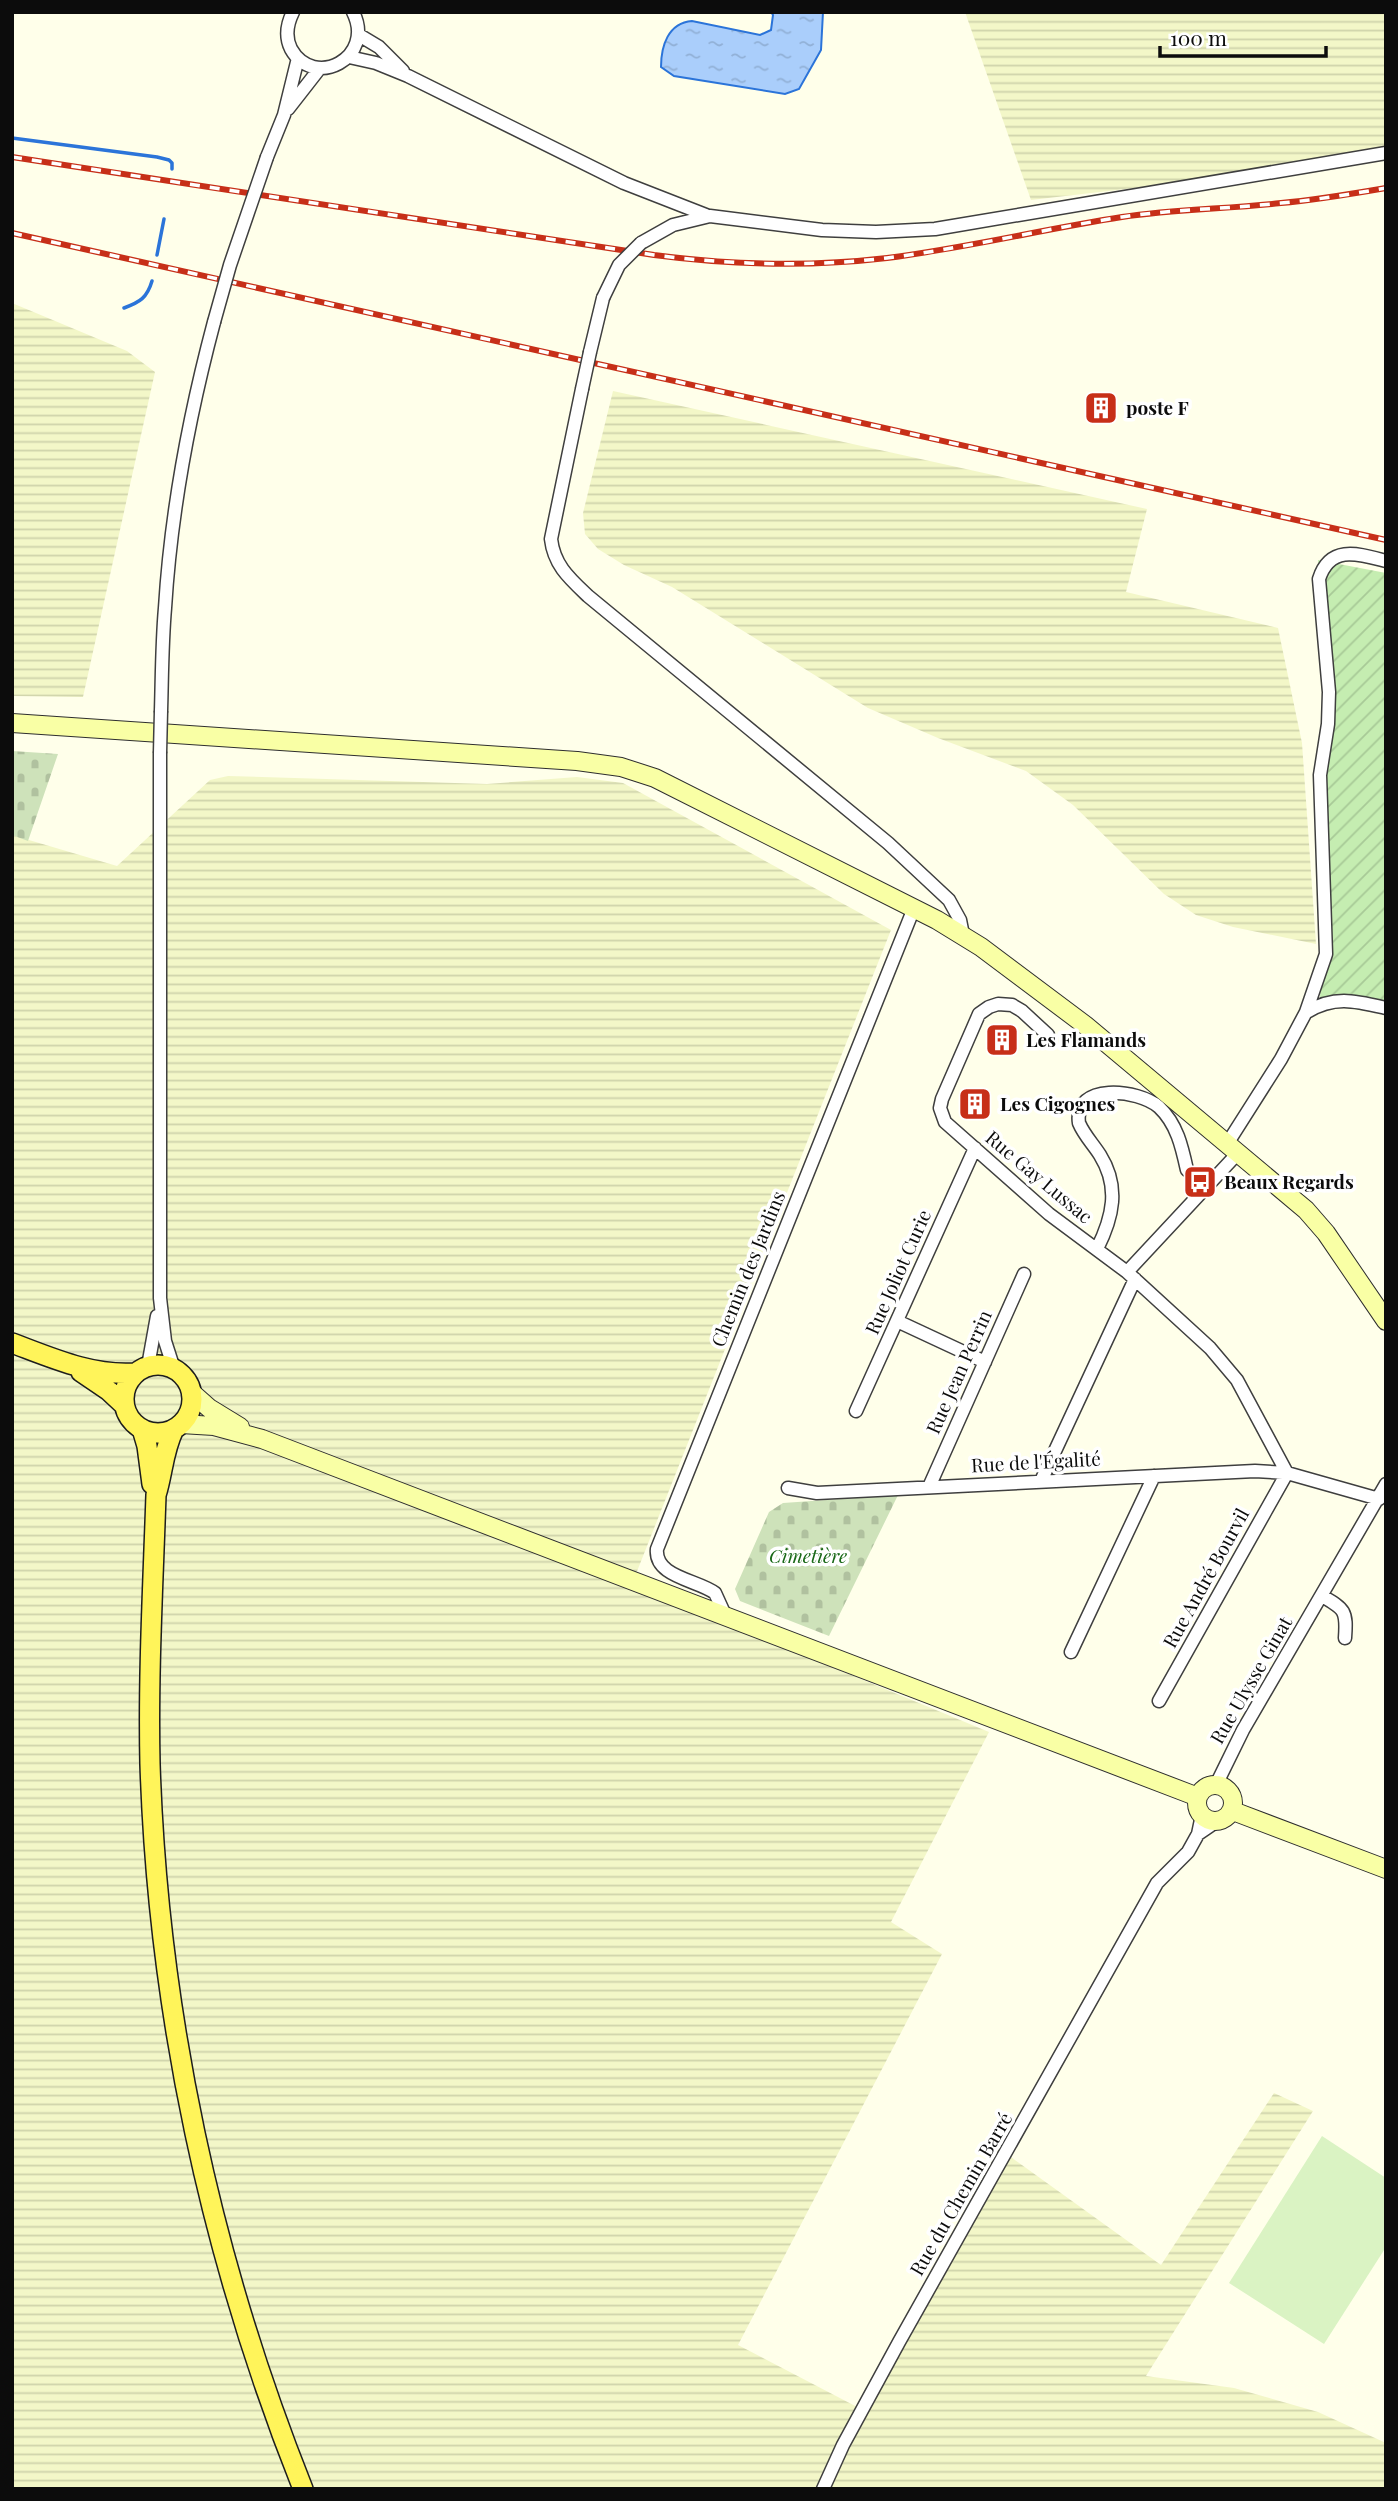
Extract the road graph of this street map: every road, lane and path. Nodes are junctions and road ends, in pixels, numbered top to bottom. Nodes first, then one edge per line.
1 (293, 12) edge
2 (353, 12) edge
3 (359, 35) junction
4 (349, 57) junction
5 (298, 58) junction
6 (320, 68) junction
7 (408, 76) junction
8 (284, 115) junction
9 (1386, 153) edge
10 (710, 216) junction
11 (1386, 562) edge
12 (12, 723) edge
13 (914, 908) junction
14 (963, 935) junction
15 (1386, 1008) edge
16 (1306, 1012) junction
17 (1048, 1035) dead end
18 (975, 1148) junction
19 (1232, 1148) junction
20 (1187, 1170) dead end
21 (1097, 1249) junction
22 (1024, 1274) dead end
23 (1131, 1276) junction
24 (160, 1298) junction
25 (897, 1321) junction
26 (1386, 1321) edge
27 (12, 1343) edge
28 (985, 1362) junction
29 (65, 1363) junction
30 (174, 1369) junction
31 (142, 1370) junction
32 (191, 1392) junction
33 (124, 1405) junction
34 (856, 1411) dead end
35 (177, 1427) junction
36 (142, 1429) junction
37 (262, 1438) junction
38 (1287, 1473) junction
39 (1154, 1476) junction
40 (1041, 1480) junction
41 (929, 1487) junction
42 (788, 1488) dead end
43 (1383, 1491) edge
44 (156, 1495) junction
45 (1322, 1596) junction
46 (725, 1615) junction
47 (1345, 1638) dead end
48 (1070, 1652) dead end
49 (1158, 1701) dead end
50 (1216, 1785) junction
51 (1198, 1797) junction
52 (1233, 1811) junction
53 (1210, 1818) junction
54 (1386, 1869) edge
55 (303, 2489) edge
56 (823, 2489) edge

1 - 5 street
2 - 3 street
3 - 4 street
3 - 7 street
4 - 6 street
4 - 7 street
5 - 6 street
5 - 8 street
6 - 8 street
7 - 10 street
8 - 24 street, bridge
9 - 10 street
10 - 14 street, bridge
11 - 16 street
12 - 13 street
13 - 14 street
13 - 46 street, Chemin des Jardins
14 - 19 street
15 - 16 street
16 - 19 street
17 - 18 street, Rue Gay Lussac
18 - 21 street, Rue Gay Lussac
18 - 25 street, Rue Joliot Curie
19 - 23 street
19 - 26 street
20 - 21 street
21 - 23 street, Rue Gay Lussac
22 - 28 street, Rue Jean Perrin
23 - 38 street, Rue Gay Lussac
23 - 40 street
24 - 30 street
24 - 31 street
25 - 28 street
25 - 34 street, Rue Joliot Curie
27 - 29 main road
28 - 41 street, Rue Jean Perrin
29 - 31 main road
29 - 33 main road
30 - 31 main road
30 - 32 main road
31 - 33 main road
32 - 35 main road
32 - 37 street
33 - 36 main road
35 - 36 main road
35 - 37 street
35 - 44 main road
36 - 44 main road
37 - 46 street
38 - 39 street, Rue de l'Égalité
38 - 43 street, Rue de l'Égalité
38 - 49 street, Rue André Bourvil
39 - 40 street, Rue de l'Égalité
39 - 48 street
40 - 41 street, Rue de l'Égalité
41 - 42 street, Rue de l'Égalité
43 - 45 street, Rue Ulysse Ginat
44 - 55 main road
45 - 47 street
45 - 50 street, Rue Ulysse Ginat
46 - 51 street
50 - 51 street
50 - 52 street
51 - 53 street
52 - 53 street
52 - 54 street
53 - 56 street, Rue du Chemin Barré

